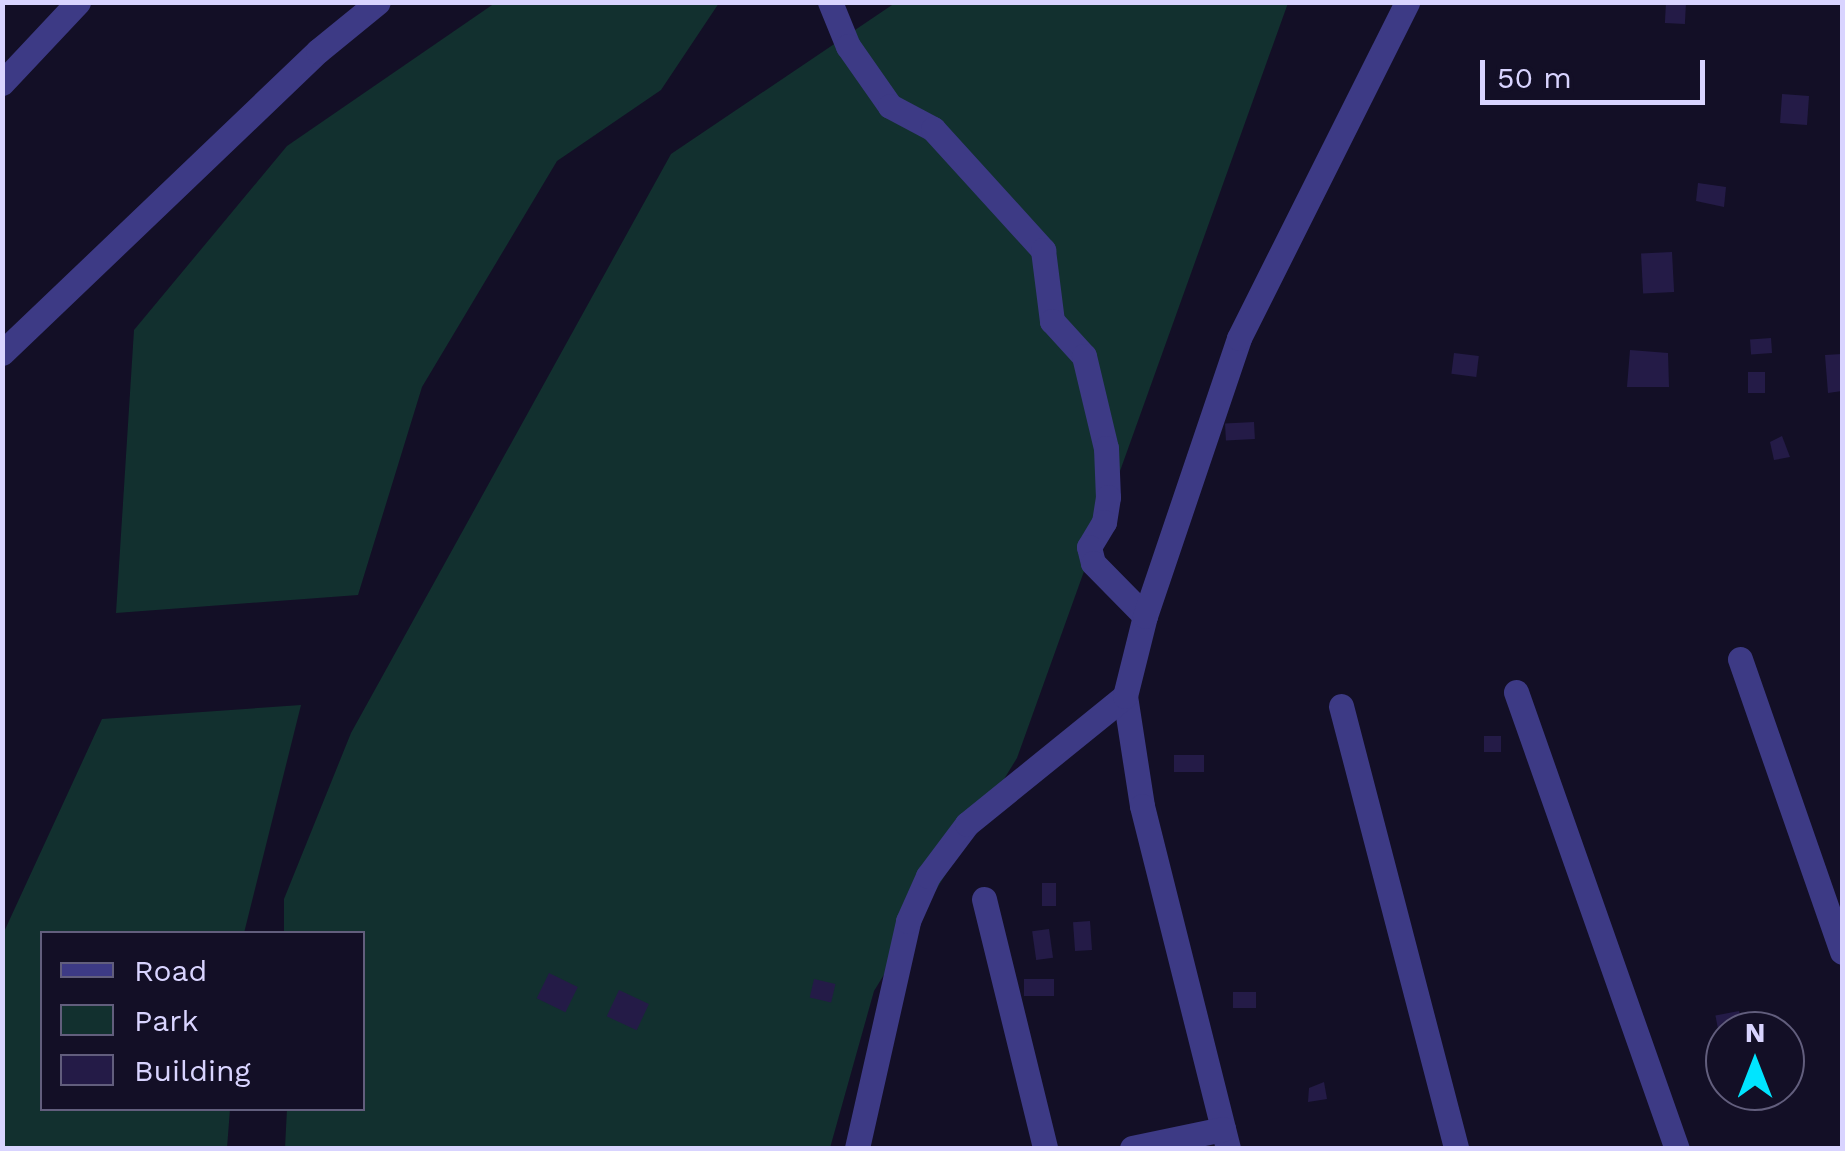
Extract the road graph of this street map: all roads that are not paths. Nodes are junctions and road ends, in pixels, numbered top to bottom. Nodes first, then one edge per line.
1 (78, 2) edge
2 (378, 2) edge
3 (830, 2) edge
4 (1407, 2) edge
5 (2, 83) edge
6 (2, 353) edge
7 (1145, 616) junction
8 (1740, 660) dead end
9 (1516, 692) dead end
10 (1126, 696) junction
11 (1341, 706) dead end
12 (984, 899) dead end
13 (1842, 952) edge
14 (1226, 1139) edge
15 (857, 1148) edge
16 (1045, 1148) edge
17 (1132, 1148) edge
18 (1456, 1148) edge
19 (1677, 1148) edge

1 - 5 street
2 - 6 street
3 - 7 street
4 - 7 street
7 - 10 street
8 - 13 street
9 - 19 street
10 - 14 street
10 - 15 street
11 - 18 street
12 - 16 street
14 - 17 street

